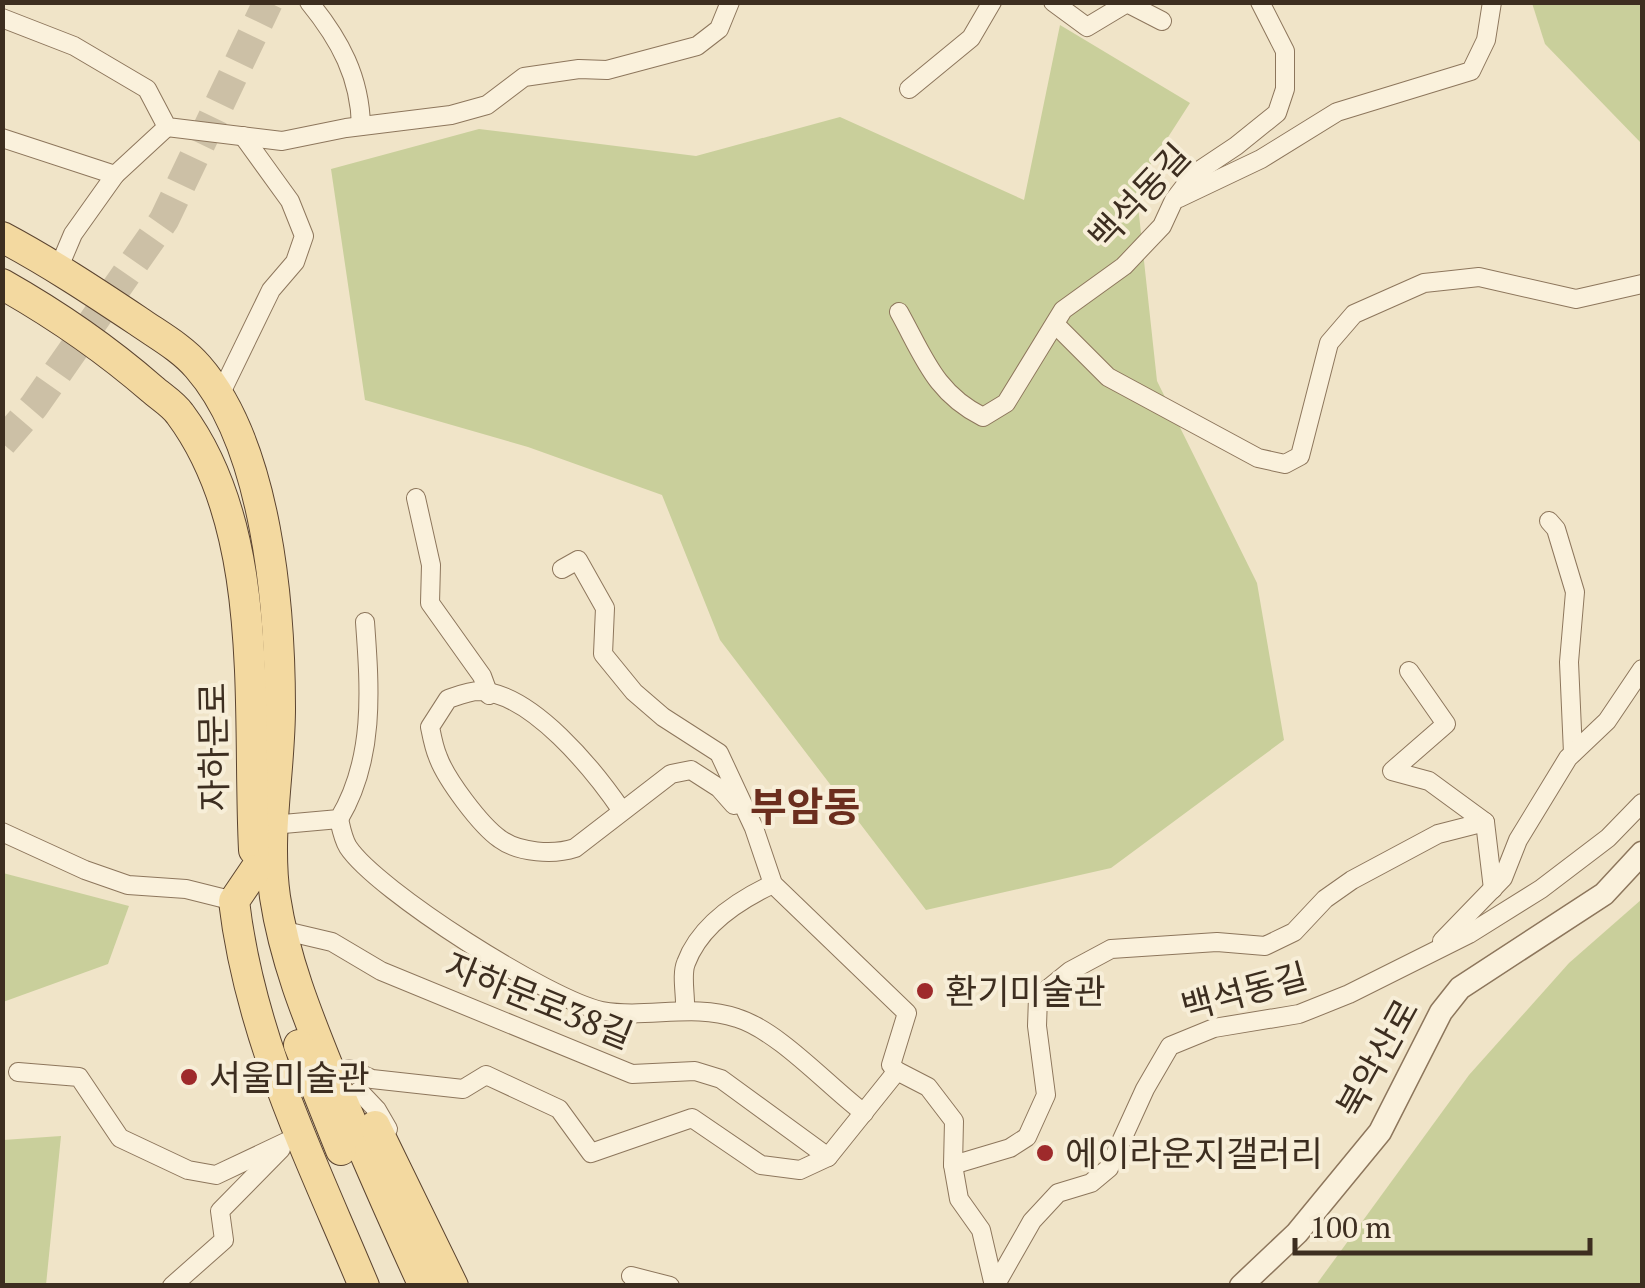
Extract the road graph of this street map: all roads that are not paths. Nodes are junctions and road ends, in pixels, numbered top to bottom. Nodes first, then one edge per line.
1 (309, 2) edge
2 (730, 2) edge
3 (992, 2) edge
4 (1054, 2) edge
5 (1260, 2) edge
6 (1492, 2) edge
7 (2, 18) edge
8 (1162, 21) dead end
9 (909, 89) dead end
10 (361, 126) junction
11 (167, 127) junction
12 (243, 136) junction
13 (2, 138) edge
14 (115, 175) junction
15 (1174, 200) junction
16 (2, 237) edge
17 (58, 268) junction
18 (2, 284) edge
19 (1642, 284) edge
20 (900, 312) dead end
21 (1054, 324) junction
22 (219, 397) junction
23 (416, 498) dead end
24 (1549, 521) dead end
25 (562, 569) dead end
26 (365, 622) dead end
27 (1642, 669) edge
28 (1409, 671) dead end
29 (489, 694) junction
30 (1573, 753) junction
31 (1642, 803) edge
32 (622, 812) junction
33 (339, 819) junction
34 (1485, 822) junction
35 (272, 824) junction
36 (754, 828) junction
37 (2, 832) edge
38 (1642, 853) edge
39 (254, 870) junction
40 (773, 884) junction
41 (1493, 890) junction
42 (234, 900) junction
43 (281, 930) junction
44 (1435, 948) junction
45 (293, 976) junction
46 (686, 1010) junction
47 (18, 1072) dead end
48 (897, 1072) junction
49 (354, 1080) junction
50 (864, 1113) junction
51 (296, 1137) junction
52 (828, 1157) junction
53 (953, 1165) junction
54 (631, 1276) dead end
55 (172, 1286) edge
56 (364, 1286) edge
57 (401, 1286) edge
58 (424, 1286) edge
59 (452, 1286) edge
60 (468, 1286) edge
61 (670, 1286) edge
62 (994, 1286) edge
63 (1242, 1286) edge

1 - 10 street
2 - 10 street
3 - 9 street
4 - 8 street
5 - 15 street, 백석동길
6 - 15 street
7 - 11 street
10 - 12 street
11 - 12 street
11 - 14 street
12 - 22 street
13 - 14 street
14 - 17 street
15 - 21 street, 백석동길
16 - 17 main road, 자하문로
17 - 22 main road, 자하문로
18 - 39 main road, 자하문로
19 - 21 street
20 - 21 street, 백석동길
22 - 35 main road, 자하문로
23 - 29 street
24 - 30 street
25 - 36 street
26 - 33 street
27 - 30 street
28 - 34 street
29 - 32 street
29 - 32 street
30 - 41 street
31 - 44 street, 백석동길
32 - 36 street
33 - 35 street
33 - 46 street
34 - 41 street
34 - 53 street
35 - 43 main road, 자하문로
36 - 40 street
37 - 42 street
38 - 63 street, 북악산로
39 - 42 main road
39 - 57 main road, 자하문로
40 - 46 street
40 - 48 street
41 - 44 street
42 - 51 main road
43 - 45 main road, 자하문로
43 - 52 street, 자하문로38길
44 - 62 street, 백석동길
45 - 49 main road
45 - 58 main road, 자하문로
46 - 50 street
47 - 51 street
48 - 50 street
48 - 53 street
49 - 52 street
49 - 59 main road
49 - 60 street
50 - 52 street
51 - 55 street
51 - 56 main road
53 - 62 street
54 - 61 street

